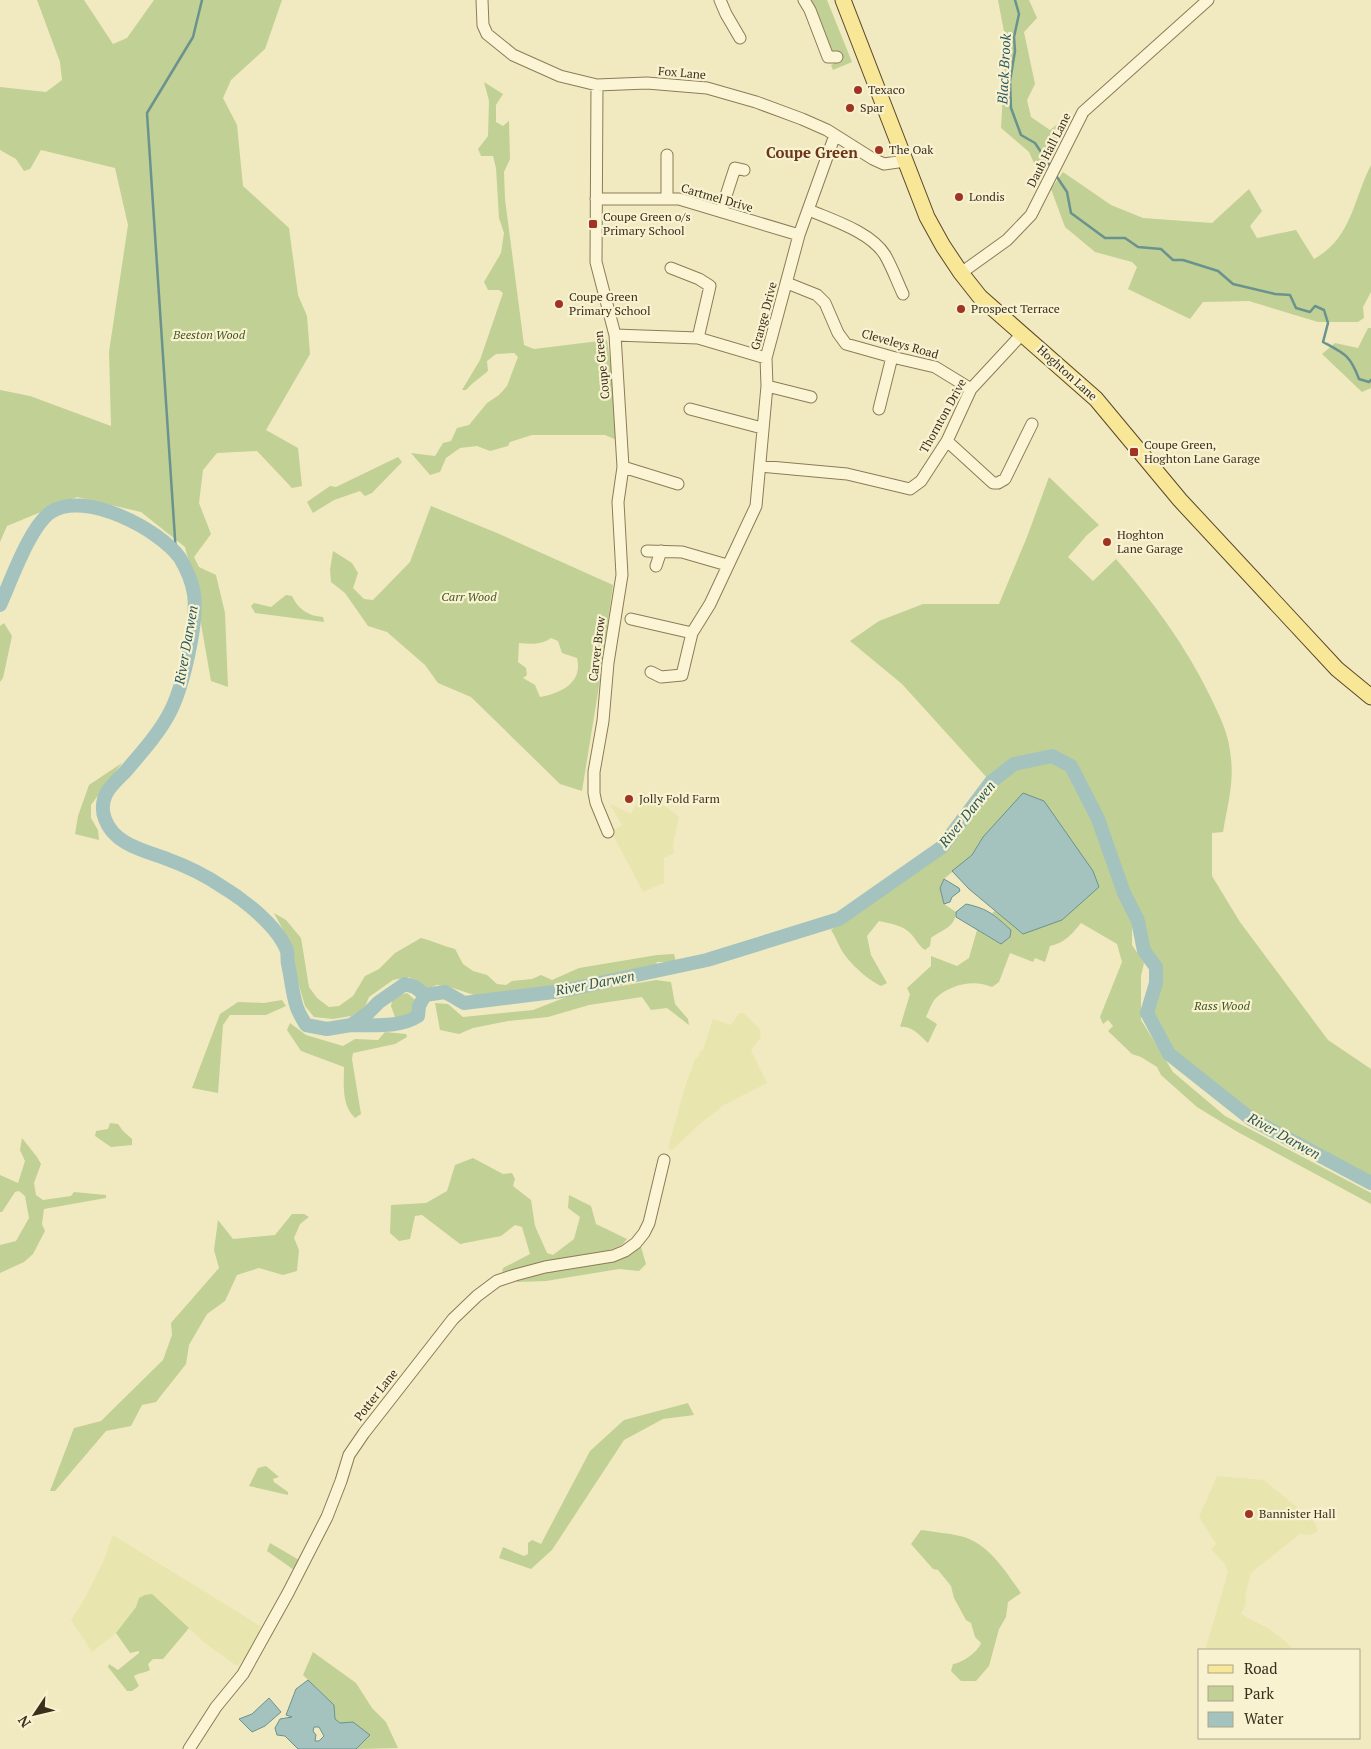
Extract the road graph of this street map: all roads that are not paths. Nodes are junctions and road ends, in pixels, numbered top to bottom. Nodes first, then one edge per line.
1 (482, 0) edge
2 (720, 0) edge
3 (804, 0) edge
4 (843, 0) edge
5 (1208, 0) edge
6 (740, 38) dead end
7 (836, 57) dead end
8 (596, 85) junction
9 (835, 135) junction
10 (667, 155) dead end
11 (905, 161) junction
12 (744, 170) dead end
13 (667, 198) junction
14 (596, 199) junction
15 (809, 210) junction
16 (721, 211) junction
17 (800, 235) junction
18 (671, 268) dead end
19 (961, 273) junction
20 (787, 284) junction
21 (903, 294) dead end
22 (1023, 333) junction
23 (615, 335) junction
24 (698, 338) junction
25 (892, 357) junction
26 (766, 358) junction
27 (767, 386) junction
28 (971, 389) junction
29 (811, 397) dead end
30 (879, 409) dead end
31 (690, 410) dead end
32 (1032, 424) dead end
33 (762, 428) junction
34 (947, 441) junction
35 (760, 466) junction
36 (624, 467) junction
37 (678, 484) dead end
38 (647, 551) dead end
39 (661, 551) junction
40 (727, 565) junction
41 (656, 566) dead end
42 (631, 619) dead end
43 (692, 633) junction
44 (651, 672) dead end
45 (1371, 697) edge
46 (608, 832) dead end
47 (664, 1160) dead end
48 (189, 1749) edge

1 - 8 street, Fox Lane
2 - 6 street
3 - 7 street
4 - 11 main road, Hoghton Lane
5 - 19 street, Daub Hall Lane
8 - 9 street, Fox Lane
8 - 14 street, Coupe Green
9 - 11 street, Fox Lane
9 - 15 street, Grange Drive
10 - 13 street
11 - 19 main road, Hoghton Lane
12 - 16 street
13 - 14 street, Cartmel Drive
13 - 16 street, Cartmel Drive
14 - 23 street, Coupe Green
15 - 17 street, Grange Drive
15 - 21 street
16 - 17 street, Cartmel Drive
17 - 20 street, Grange Drive
18 - 24 street
19 - 22 main road, Hoghton Lane
20 - 25 street, Cleveleys Road
20 - 26 street, Grange Drive
22 - 28 street, Thornton Drive
22 - 45 main road, Hoghton Lane
23 - 24 street
23 - 36 street, Coupe Green
24 - 26 street
25 - 28 street, Cleveleys Road
25 - 30 street
26 - 27 street, Grange Drive
27 - 29 street
27 - 33 street, Grange Drive
28 - 34 street, Thornton Drive
31 - 33 street
32 - 34 street
33 - 35 street, Grange Drive
34 - 35 street, Thornton Drive
35 - 40 street, Grange Drive
36 - 37 street
36 - 46 street, Carver Brow
38 - 39 street
39 - 40 street
39 - 41 street
40 - 43 street, Grange Drive
42 - 43 street
43 - 44 street, Grange Drive
47 - 48 street, Potter Lane

